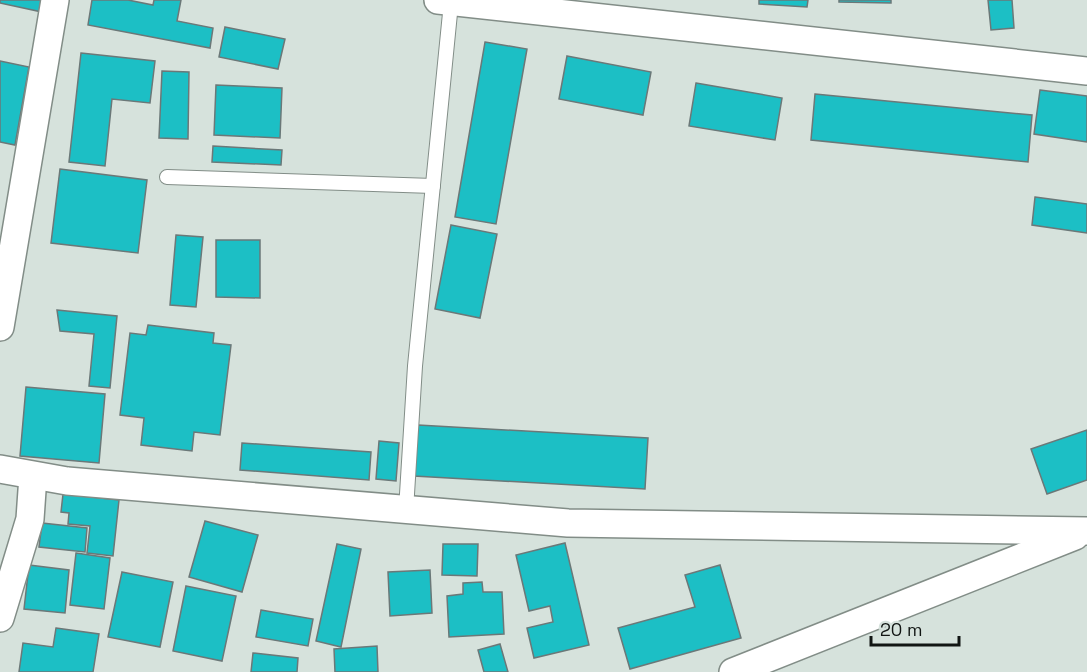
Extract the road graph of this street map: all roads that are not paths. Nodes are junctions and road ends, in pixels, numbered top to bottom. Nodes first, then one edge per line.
1 (55, 0) edge
2 (445, 1) edge
3 (1087, 71) edge
4 (167, 177) dead end
5 (433, 186) junction
6 (0, 327) edge
7 (0, 469) edge
8 (33, 476) junction
9 (406, 510) junction
10 (1087, 531) edge
11 (0, 618) edge
12 (733, 672) edge

1 - 6 street
2 - 3 street
2 - 5 lane
4 - 5 lane
5 - 9 lane
7 - 8 street
8 - 9 street
8 - 11 street
9 - 10 street
10 - 12 street

